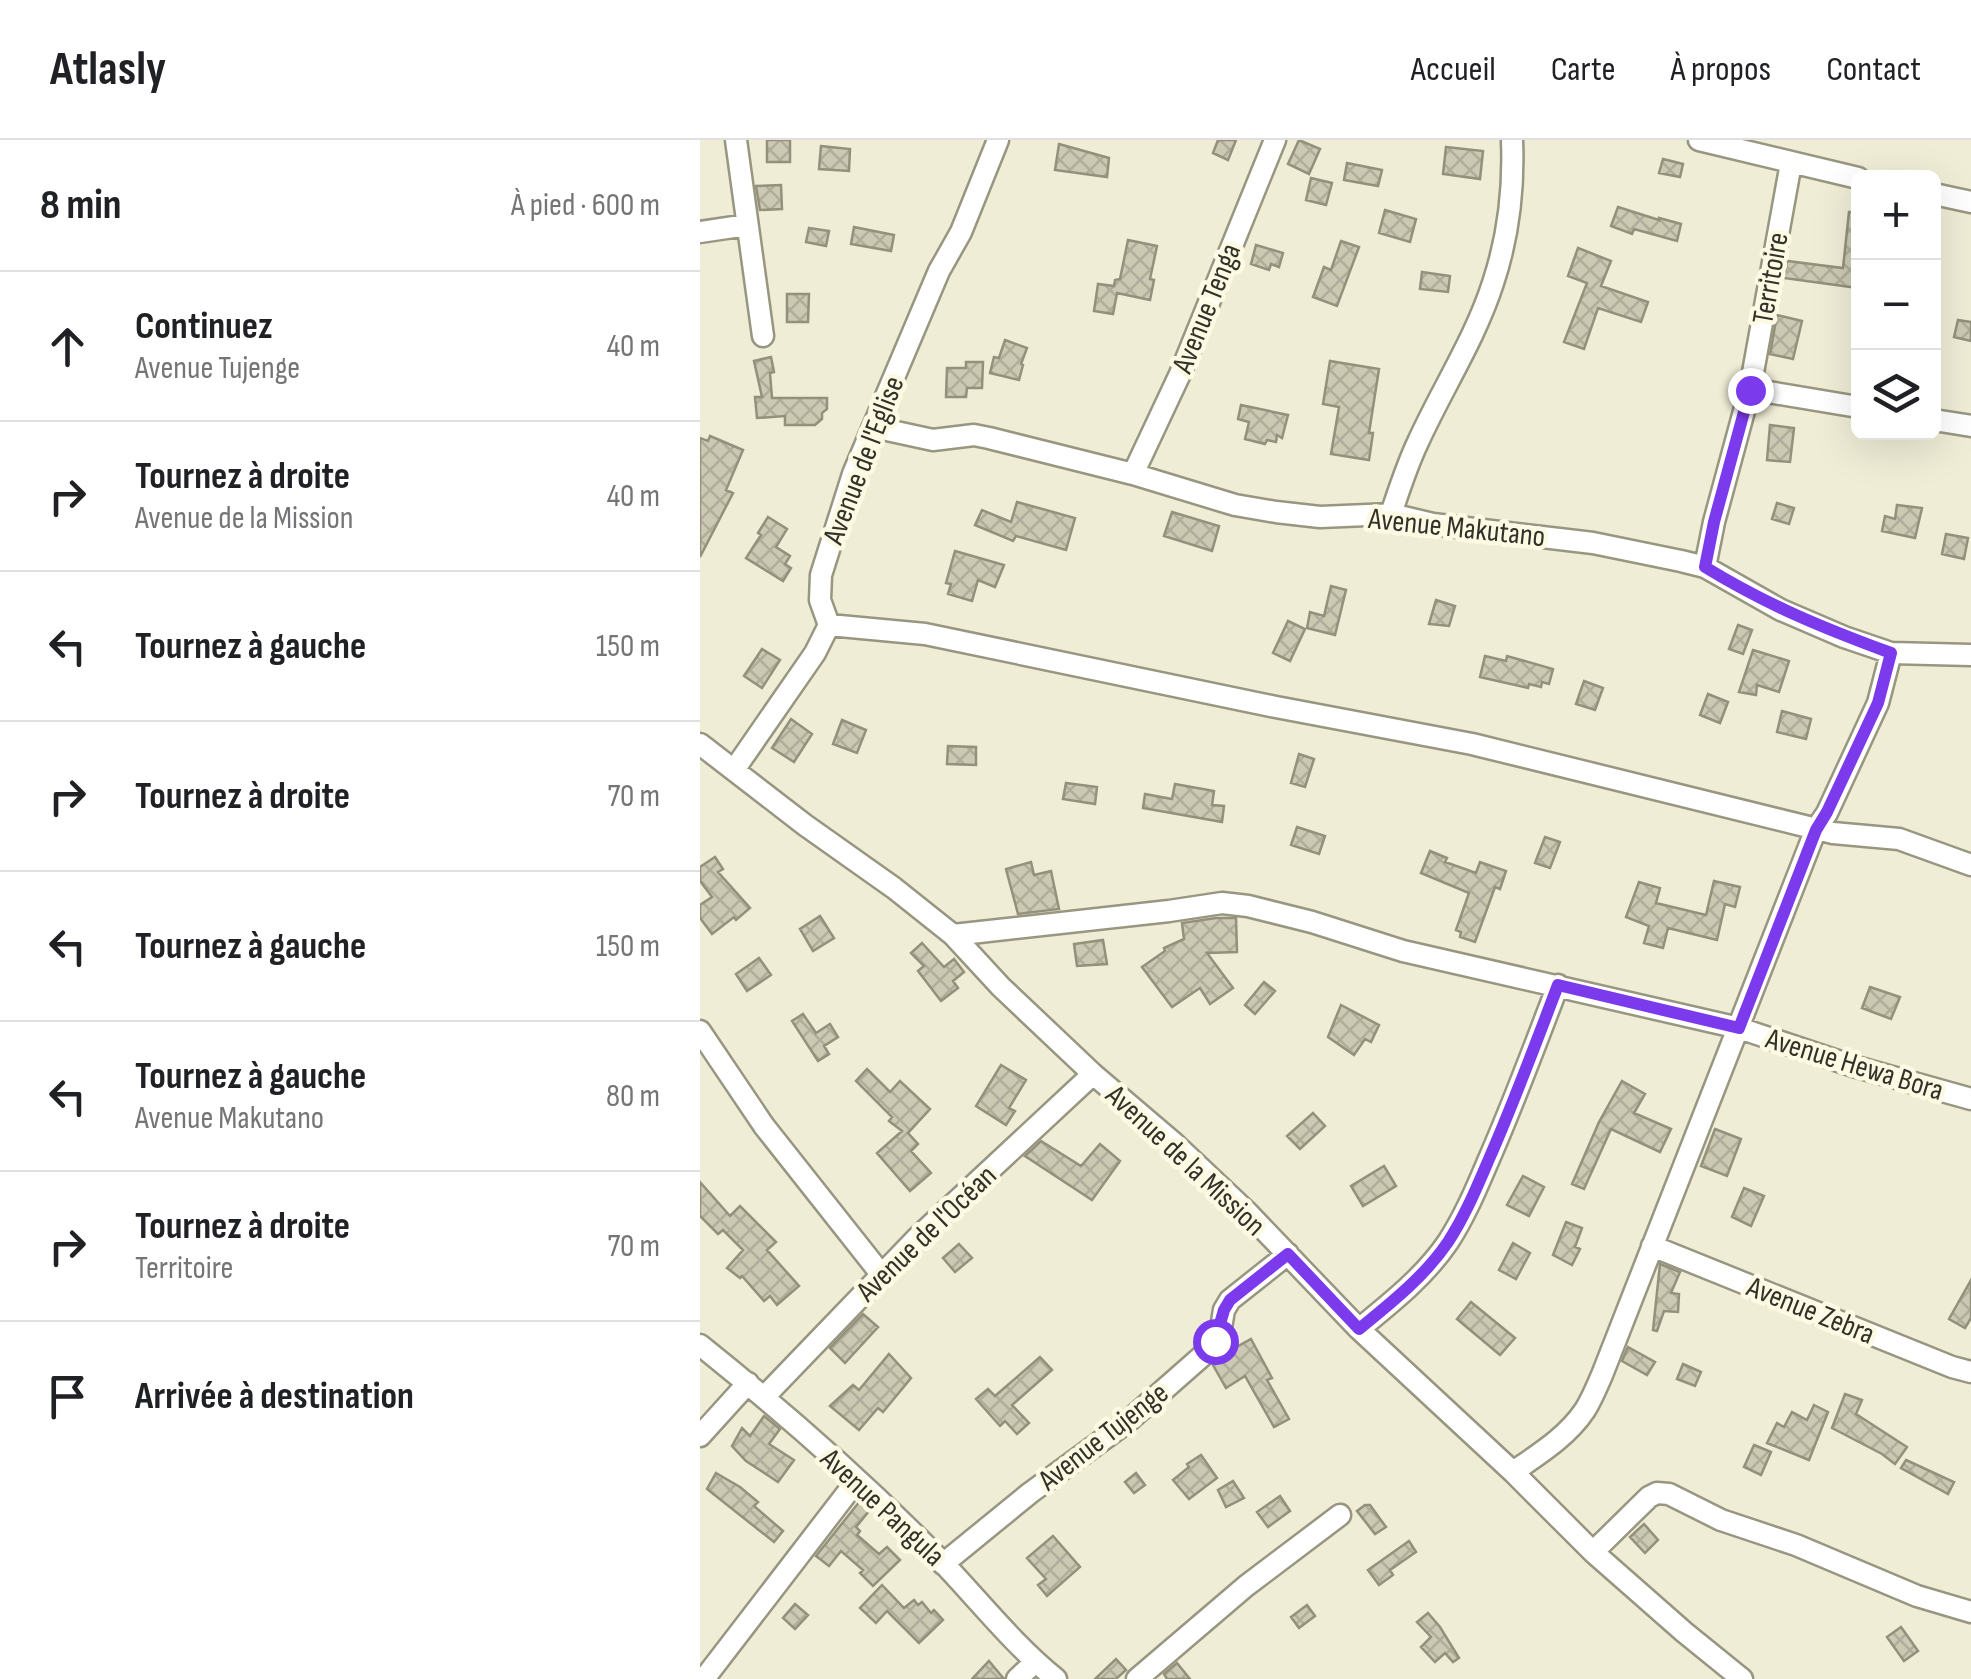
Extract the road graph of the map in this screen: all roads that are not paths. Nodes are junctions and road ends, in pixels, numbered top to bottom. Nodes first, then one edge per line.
1 (736, 140) edge
2 (998, 140) edge
3 (1275, 140) edge
4 (1512, 140) edge
5 (1699, 140) edge
6 (1791, 163) junction
7 (1851, 176) edge
8 (1941, 196) edge
9 (1971, 202) edge
10 (747, 225) junction
11 (700, 232) edge
12 (763, 336) dead end
13 (1750, 390) junction
14 (1851, 407) edge
15 (1941, 421) edge
16 (1971, 426) edge
17 (873, 427) junction
18 (1132, 474) junction
19 (1390, 514) junction
20 (1705, 567) junction
21 (828, 626) junction
22 (1891, 653) junction
23 (1971, 655) edge
24 (700, 744) edge
25 (734, 770) junction
26 (1816, 830) junction
27 (1971, 866) edge
28 (953, 935) junction
29 (1558, 985) junction
30 (1739, 1028) junction
31 (700, 1032) edge
32 (1093, 1074) junction
33 (1971, 1099) edge
34 (1652, 1246) junction
35 (1288, 1254) junction
36 (881, 1274) junction
37 (1359, 1329) junction
38 (700, 1344) edge
39 (1971, 1372) edge
40 (756, 1390) junction
41 (700, 1436) edge
42 (1513, 1472) junction
43 (857, 1480) junction
44 (1340, 1515) dead end
45 (1593, 1552) junction
46 (944, 1564) junction
47 (1971, 1612) edge
48 (1035, 1662) junction
49 (704, 1679) edge
50 (1016, 1679) edge
51 (1056, 1679) edge
52 (1137, 1679) edge
53 (1742, 1679) edge

1 - 10 street
2 - 17 street, Avenue de l'Eglise
3 - 18 street, Avenue Tenga
4 - 19 street
5 - 6 street
6 - 7 street
6 - 13 street, Territoire
8 - 9 street
10 - 11 street
10 - 12 street
13 - 14 street
13 - 20 street, Territoire
15 - 16 street
17 - 18 street, Avenue Makutano
17 - 21 street, Avenue de l'Eglise
18 - 19 street, Avenue Makutano
19 - 20 street, Avenue Makutano
20 - 22 street, Avenue Makutano
21 - 25 street
21 - 26 street
22 - 23 street, Avenue Makutano
22 - 26 street
24 - 25 street, Avenue de la Mission
25 - 28 street, Avenue de la Mission
26 - 27 street
26 - 30 street
28 - 29 street, Avenue Hewa Bora
28 - 32 street, Avenue de la Mission
29 - 30 street, Avenue Hewa Bora
29 - 37 street
30 - 33 street, Avenue Hewa Bora
30 - 34 street
31 - 36 street
32 - 35 street, Avenue de la Mission
32 - 36 street, Avenue de l'Océan
34 - 39 street, Avenue Zebra
34 - 42 street
35 - 37 street, Avenue de la Mission
35 - 46 street, Avenue Tujenge
36 - 40 street, Avenue de l'Océan
37 - 42 street, Avenue de la Mission
38 - 40 street, Avenue Pangula
40 - 41 street, Avenue de l'Océan
40 - 43 street, Avenue Pangula
42 - 45 street, Avenue de la Mission
43 - 46 street, Avenue Pangula
43 - 49 street
44 - 52 street
45 - 47 street
45 - 53 street, Avenue de la Mission
46 - 48 street, Avenue Pangula
48 - 50 street
48 - 51 street, Avenue Pangula

